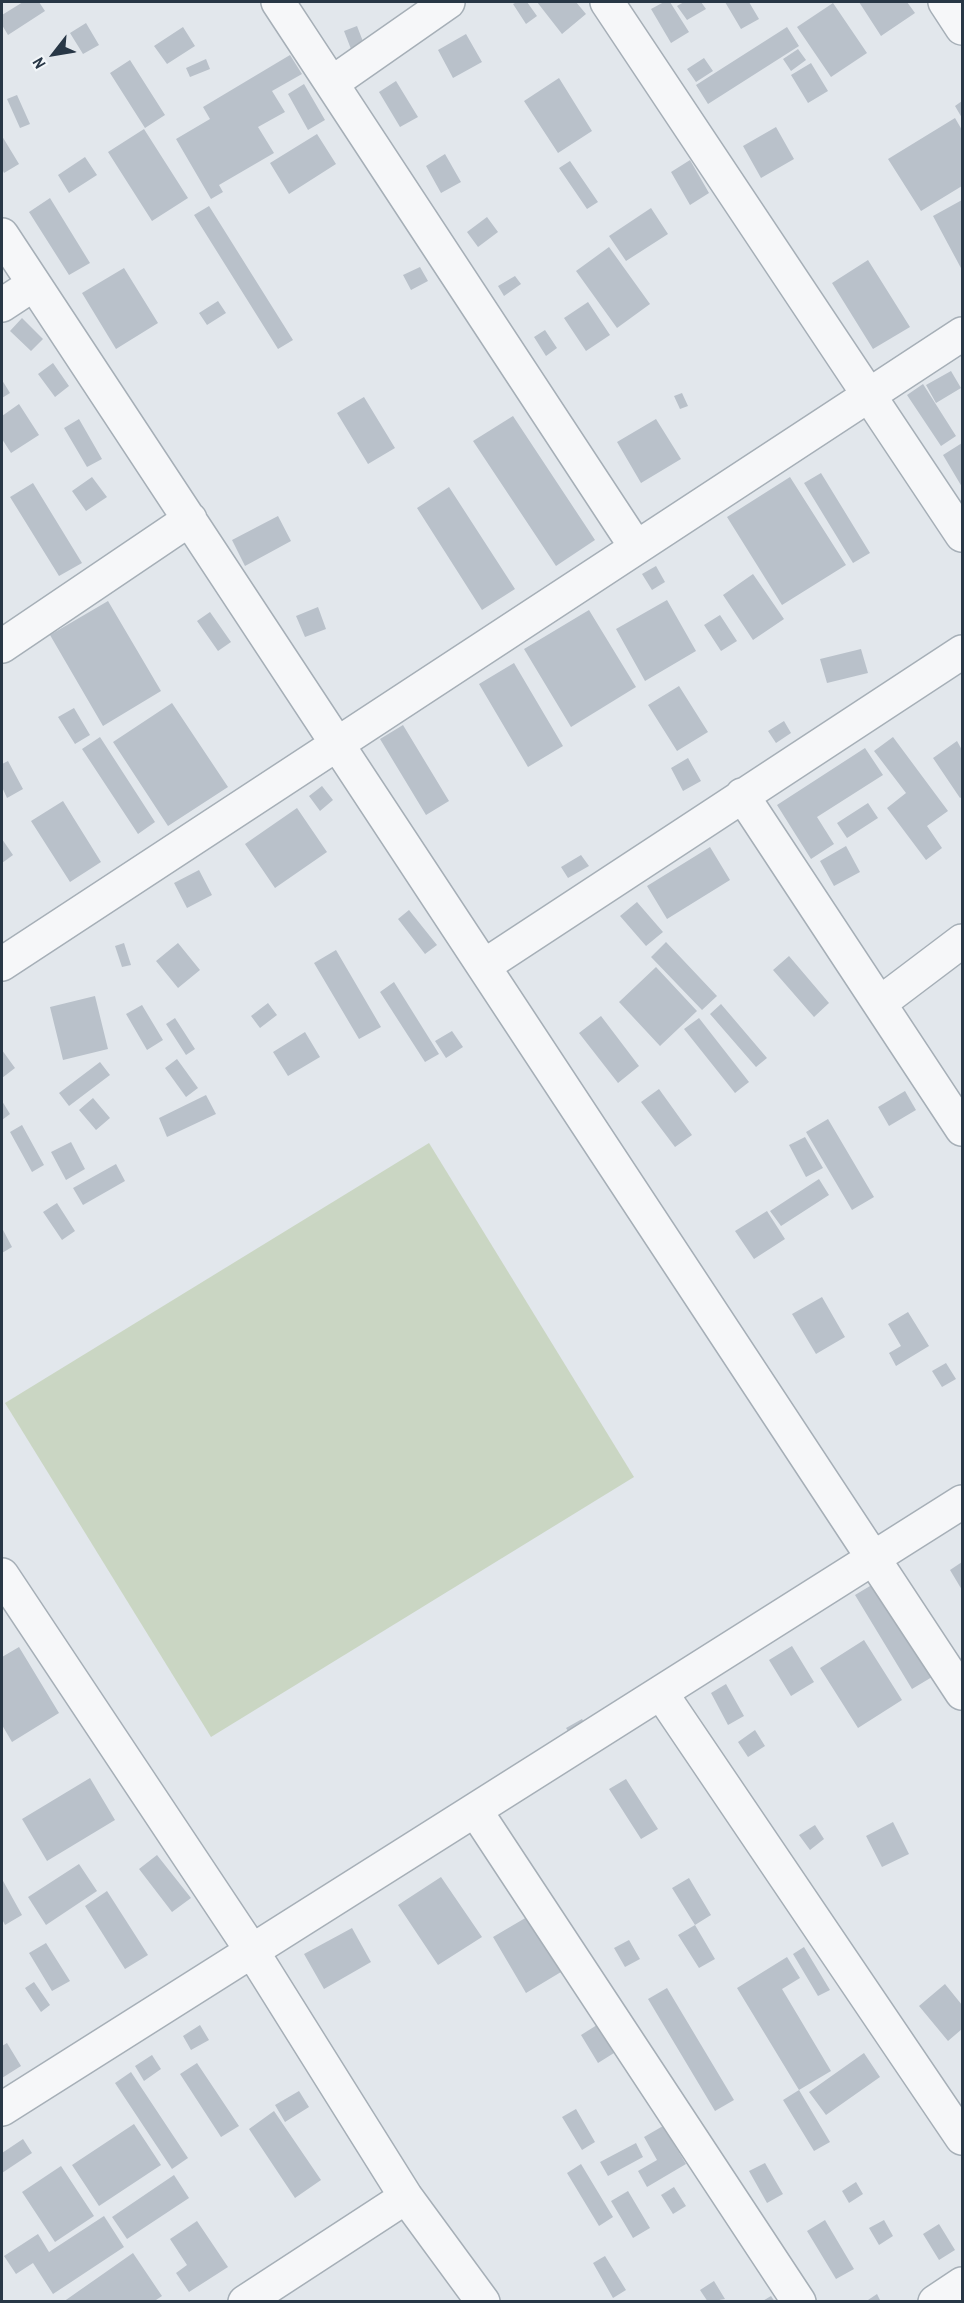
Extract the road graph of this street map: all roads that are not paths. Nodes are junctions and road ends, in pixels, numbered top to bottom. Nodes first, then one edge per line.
1 (278, 2) edge
2 (448, 2) edge
3 (608, 2) edge
4 (945, 2) edge
5 (963, 28) edge
6 (332, 83) junction
7 (2, 235) edge
8 (34, 284) junction
9 (2, 305) edge
10 (963, 334) edge
11 (869, 395) junction
12 (190, 519) junction
13 (963, 535) edge
14 (636, 547) junction
15 (2, 646) edge
16 (963, 652) edge
17 (337, 744) junction
18 (742, 795) junction
19 (963, 941) edge
20 (2, 964) edge
21 (484, 966) junction
22 (880, 1003) junction
23 (963, 1129) edge
24 (963, 1502) edge
25 (873, 1558) junction
26 (2, 1575) edge
27 (14, 1619) edge
28 (662, 1693) junction
29 (963, 1693) edge
30 (475, 1810) junction
31 (252, 1951) junction
32 (2, 2109) edge
33 (963, 2138) edge
34 (406, 2197) junction
35 (963, 2284) edge
36 (245, 2301) edge
37 (483, 2301) edge
38 (799, 2301) edge
39 (934, 2301) edge

1 - 6 street
2 - 6 street
3 - 11 street
4 - 5 street
6 - 14 street
7 - 8 street
8 - 9 street
8 - 12 street
10 - 11 street
11 - 13 street
11 - 14 street
12 - 15 street
12 - 17 street
14 - 17 street
16 - 18 street
17 - 20 street
17 - 21 street
18 - 21 street
18 - 22 street
19 - 22 street
21 - 25 street
22 - 23 street
24 - 25 street
25 - 28 street
25 - 29 street
26 - 27 street
27 - 31 street
28 - 30 street
28 - 33 street
30 - 31 street
30 - 38 street
31 - 32 street
31 - 34 street
34 - 36 street
34 - 37 street
35 - 39 street

